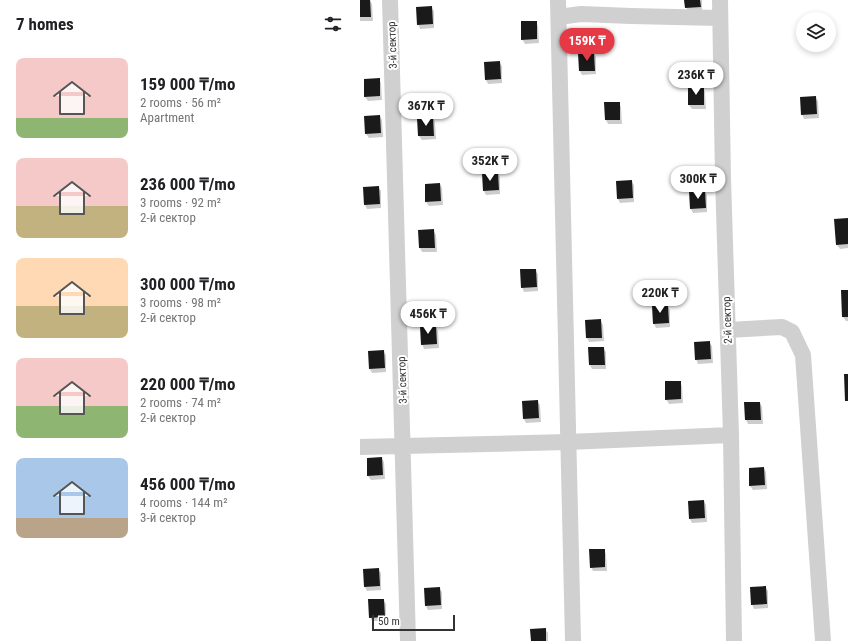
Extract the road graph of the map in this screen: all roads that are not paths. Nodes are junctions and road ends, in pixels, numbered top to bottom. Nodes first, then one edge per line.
1 (390, 0) edge
2 (558, 0) edge
3 (720, 0) edge
4 (559, 17) junction
5 (719, 18) junction
6 (728, 330) junction
7 (731, 435) junction
8 (568, 442) junction
9 (404, 446) junction
10 (360, 447) edge
11 (408, 641) edge
12 (573, 641) edge
13 (734, 641) edge
14 (823, 641) edge

1 - 9 street, 3-й сектор
2 - 4 street
3 - 5 street, 2-й сектор
4 - 5 street
4 - 8 street
5 - 6 street, 2-й сектор
6 - 7 street, 2-й сектор
6 - 14 street
7 - 8 street
7 - 13 street, 2-й сектор
8 - 9 street
8 - 12 street
9 - 10 street
9 - 11 street, 3-й сектор

